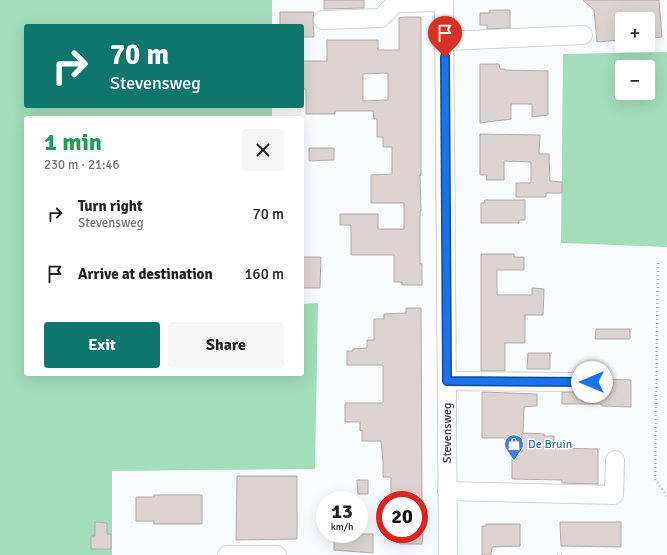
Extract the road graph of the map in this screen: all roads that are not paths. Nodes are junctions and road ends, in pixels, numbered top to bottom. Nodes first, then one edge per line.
1 (444, 1) edge
2 (323, 20) dead end
3 (583, 35) dead end
4 (445, 41) junction
5 (447, 381) junction
6 (592, 382) dead end
7 (615, 460) dead end
8 (447, 491) junction
9 (227, 555) edge
10 (277, 555) edge
11 (448, 555) edge

1 - 2 street
1 - 4 street, Stevensweg
3 - 4 street
4 - 5 street, Stevensweg
5 - 6 street
5 - 8 street, Stevensweg
7 - 8 street
8 - 11 street, Stevensweg
9 - 10 street

